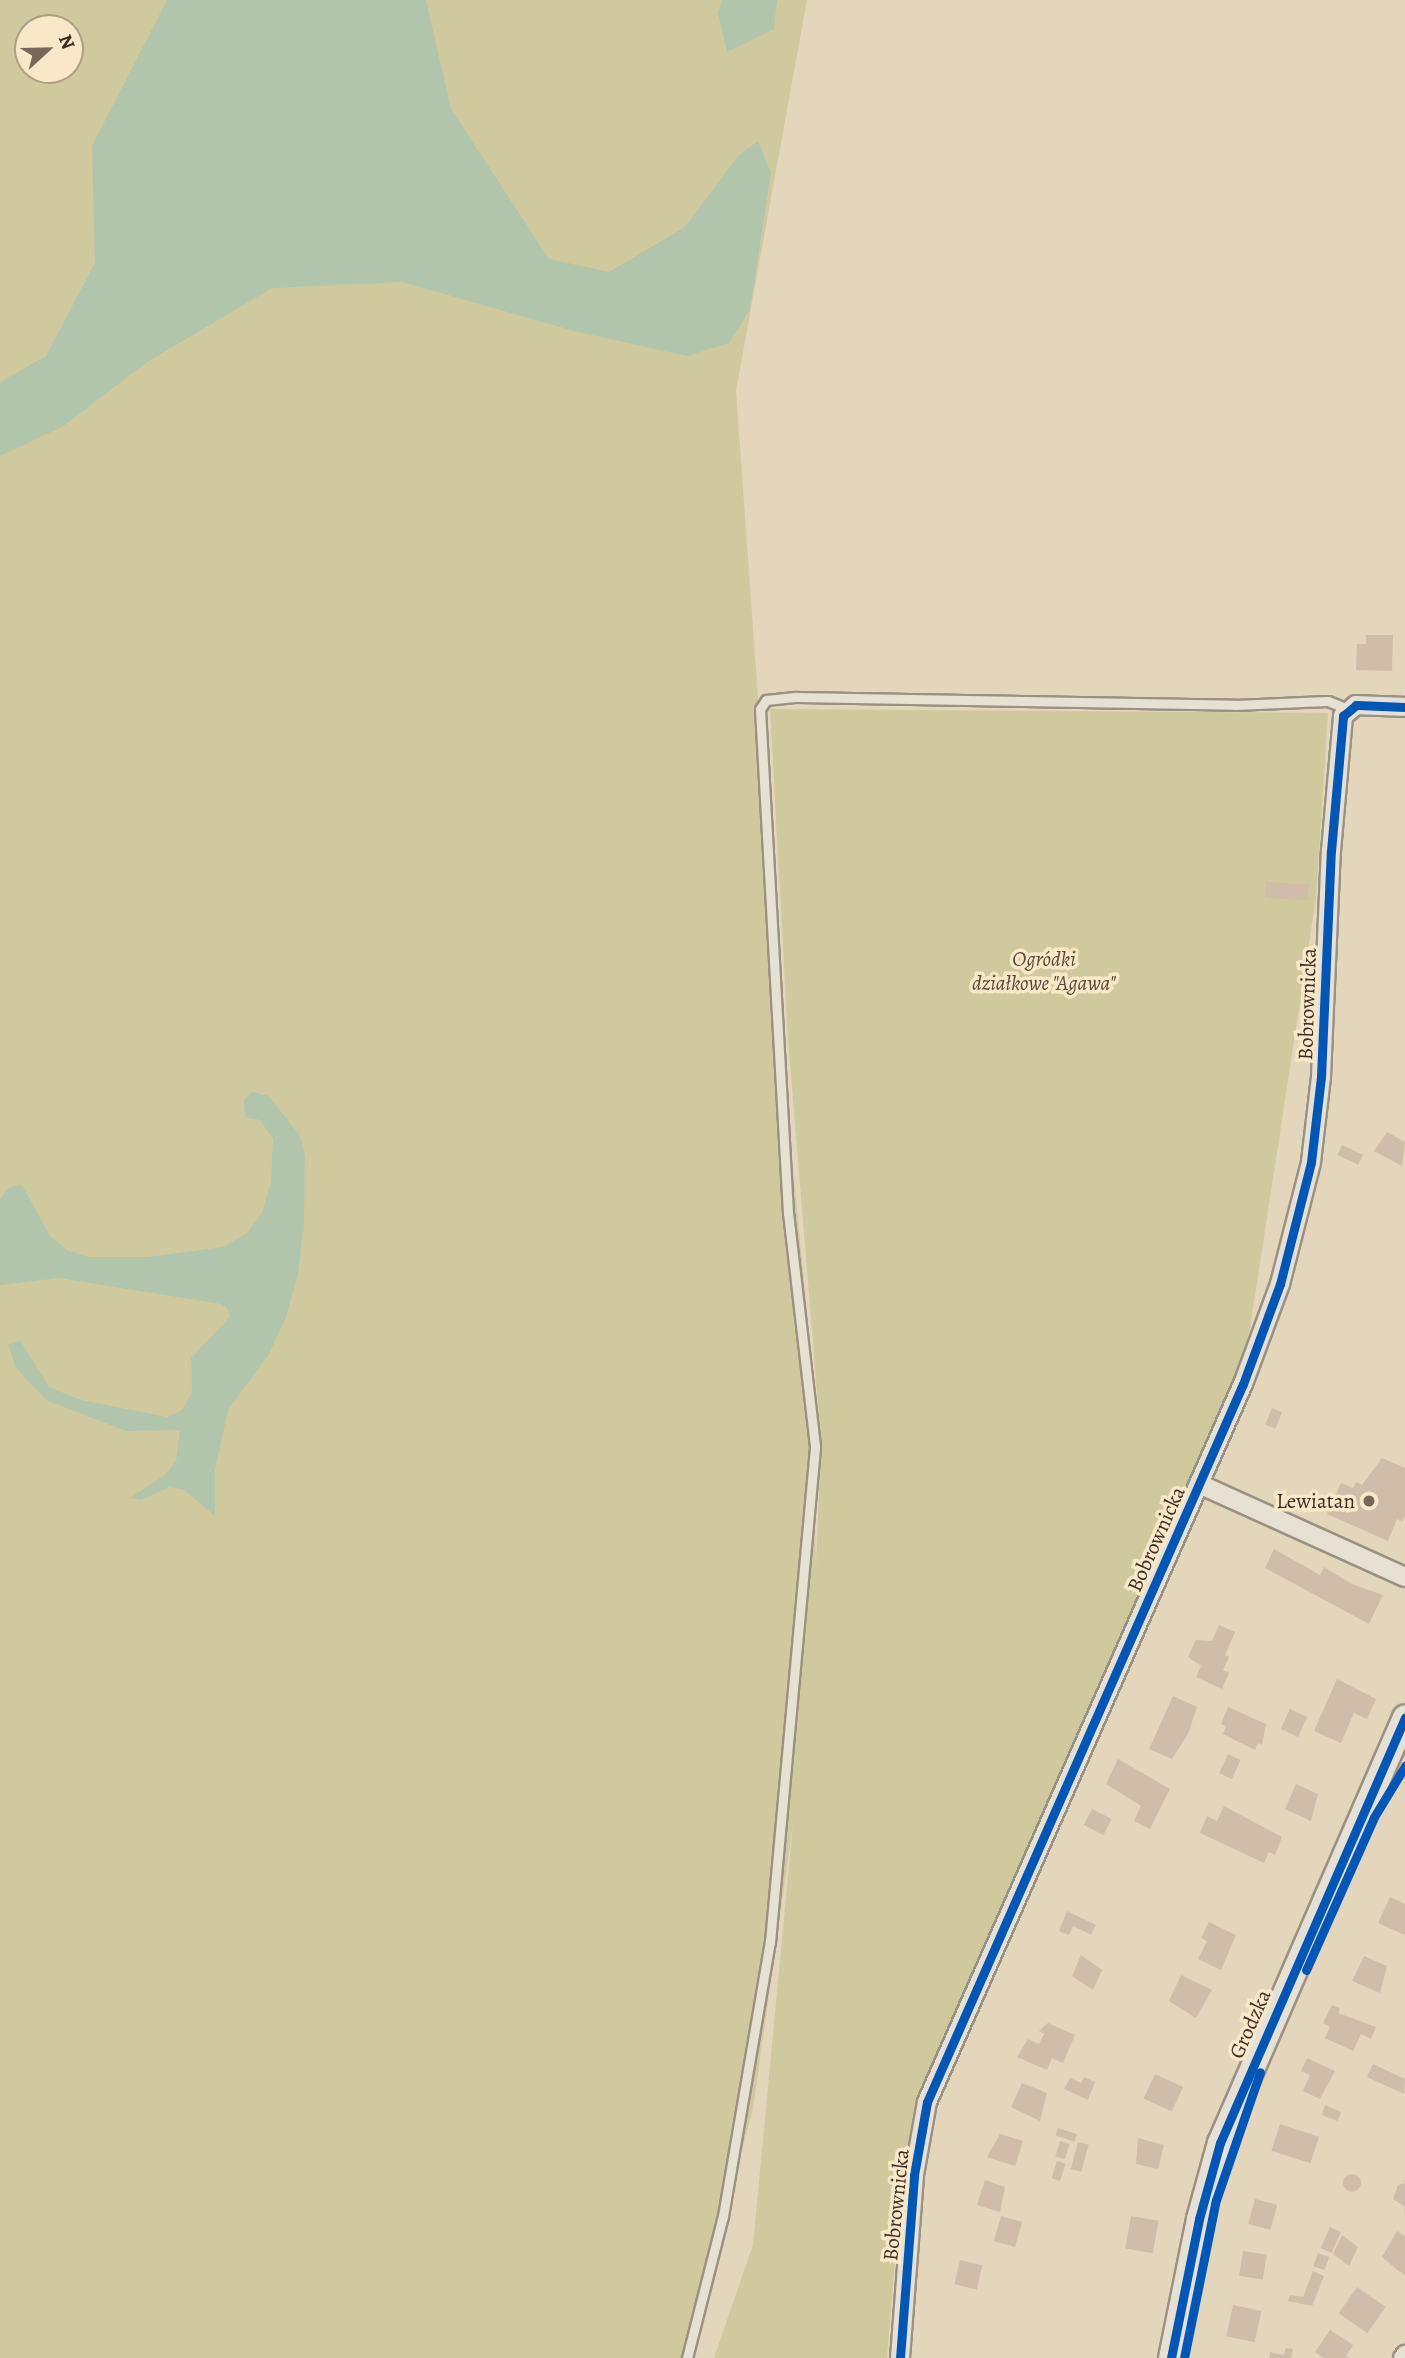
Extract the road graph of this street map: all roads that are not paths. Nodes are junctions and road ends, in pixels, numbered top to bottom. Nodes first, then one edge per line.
1 (1405, 707) edge
2 (1348, 709) junction
3 (1199, 1484) junction
4 (1405, 1577) edge
5 (1405, 1718) edge
6 (687, 2358) edge
7 (900, 2358) edge
8 (1171, 2358) edge

1 - 2 street
2 - 3 street, Bobrownicka
2 - 6 lane
3 - 4 street
3 - 7 street, Bobrownicka
5 - 8 street, Grodzka

